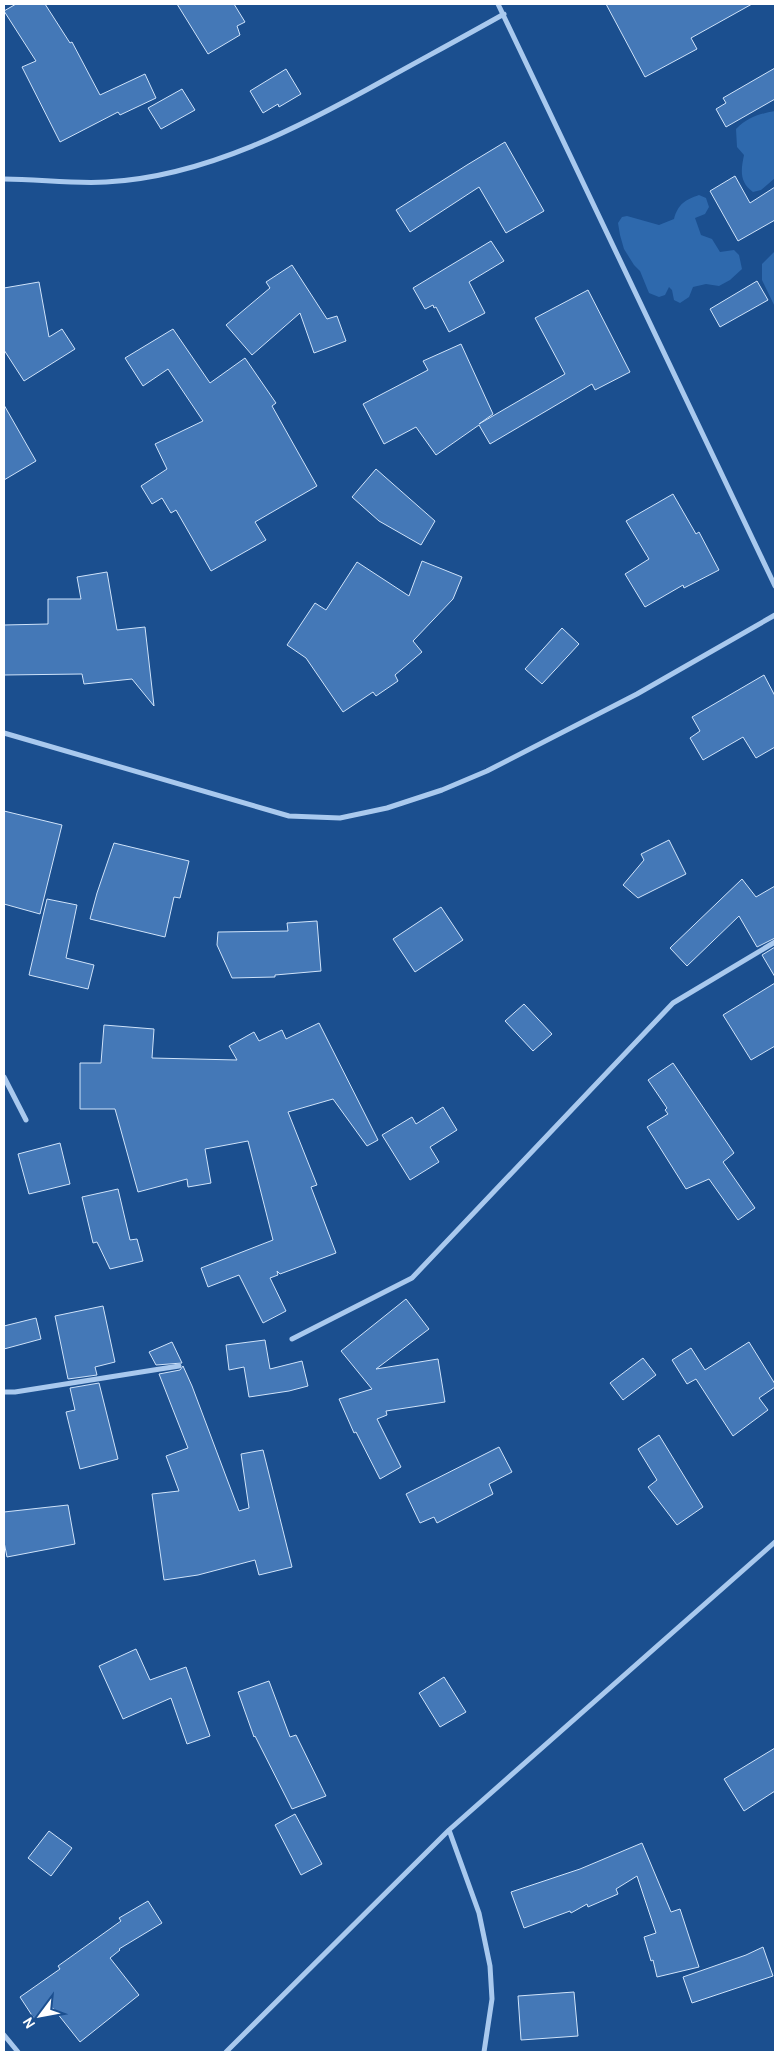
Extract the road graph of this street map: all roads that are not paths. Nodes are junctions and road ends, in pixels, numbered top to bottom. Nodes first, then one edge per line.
1 (498, 4) edge
2 (504, 14) junction
3 (4, 179) edge
4 (775, 586) edge
5 (775, 615) edge
6 (4, 732) edge
7 (775, 942) edge
8 (4, 1077) edge
9 (26, 1120) dead end
10 (292, 1339) dead end
11 (179, 1366) dead end
12 (4, 1392) edge
13 (775, 1542) edge
14 (449, 1830) junction
15 (4, 2035) edge
16 (18, 2052) edge
17 (226, 2052) edge
18 (484, 2052) edge

1 - 2 street
2 - 3 street
2 - 4 street
5 - 6 street
7 - 10 street
8 - 9 street
11 - 12 street
13 - 14 street
14 - 17 street
14 - 18 street
15 - 16 street

